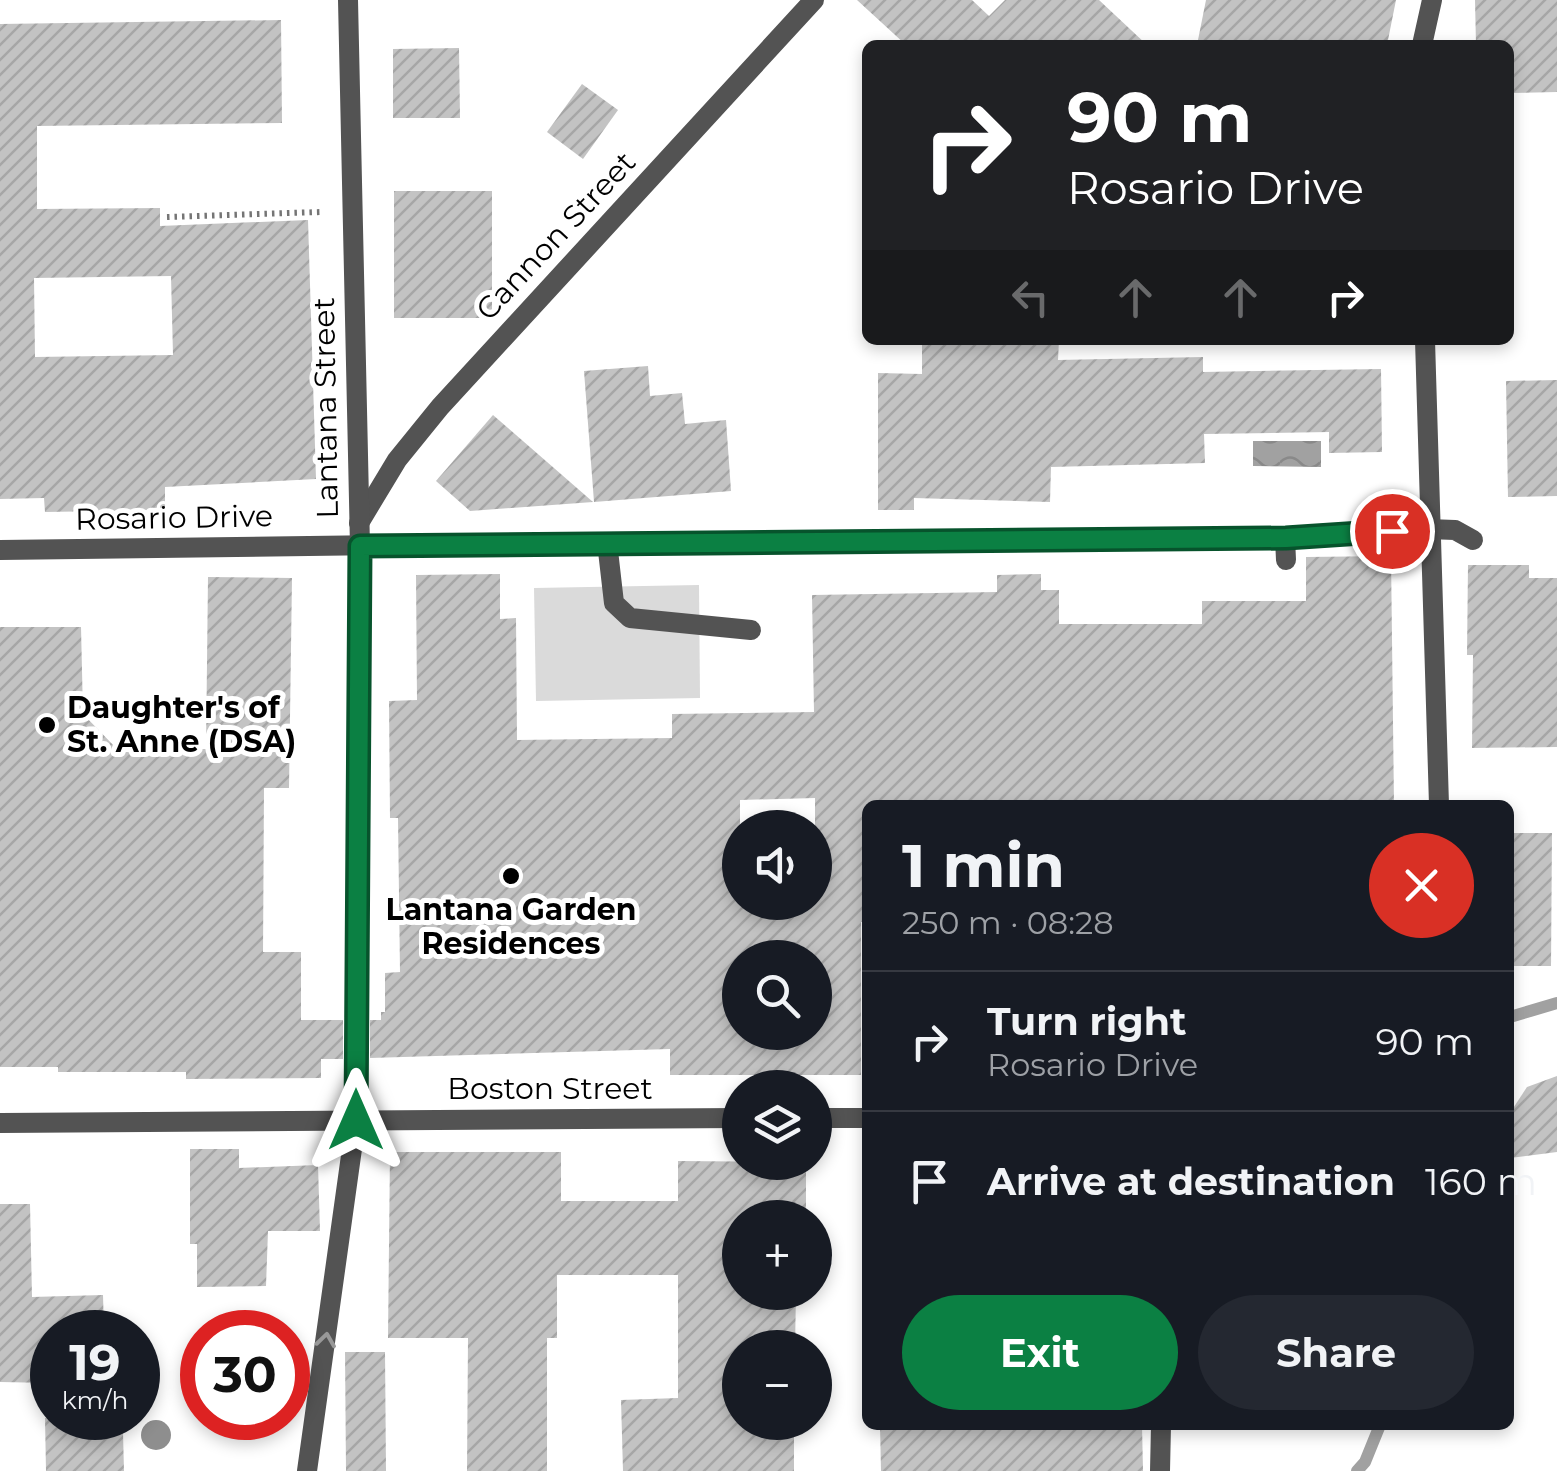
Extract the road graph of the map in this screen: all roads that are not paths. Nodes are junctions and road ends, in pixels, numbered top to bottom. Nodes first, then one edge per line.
1 (348, 0) edge
2 (814, 0) edge
3 (1432, 0) edge
4 (1423, 40) edge
5 (1425, 345) edge
6 (1474, 518) dead end
7 (1428, 529) junction
8 (359, 535) junction
9 (607, 542) junction
10 (0, 550) edge
11 (751, 630) dead end
12 (1439, 800) edge
13 (722, 1118) edge
14 (832, 1118) edge
15 (862, 1118) edge
16 (356, 1120) junction
17 (0, 1124) edge
18 (1161, 1430) edge
19 (306, 1471) edge
20 (1160, 1471) edge

1 - 8 street, Lantana Street
2 - 8 street, Cannon Street
3 - 4 street
5 - 7 street
6 - 7 street, Rosario Drive
7 - 9 street, Rosario Drive
7 - 12 street
8 - 9 street, Rosario Drive
8 - 10 street, Rosario Drive
8 - 16 street, Lantana Street
9 - 11 street
13 - 16 street, Boston Street
14 - 15 street
16 - 17 street, Boston Street
19 -> 16 street, Lantana Street
18 - 20 street

